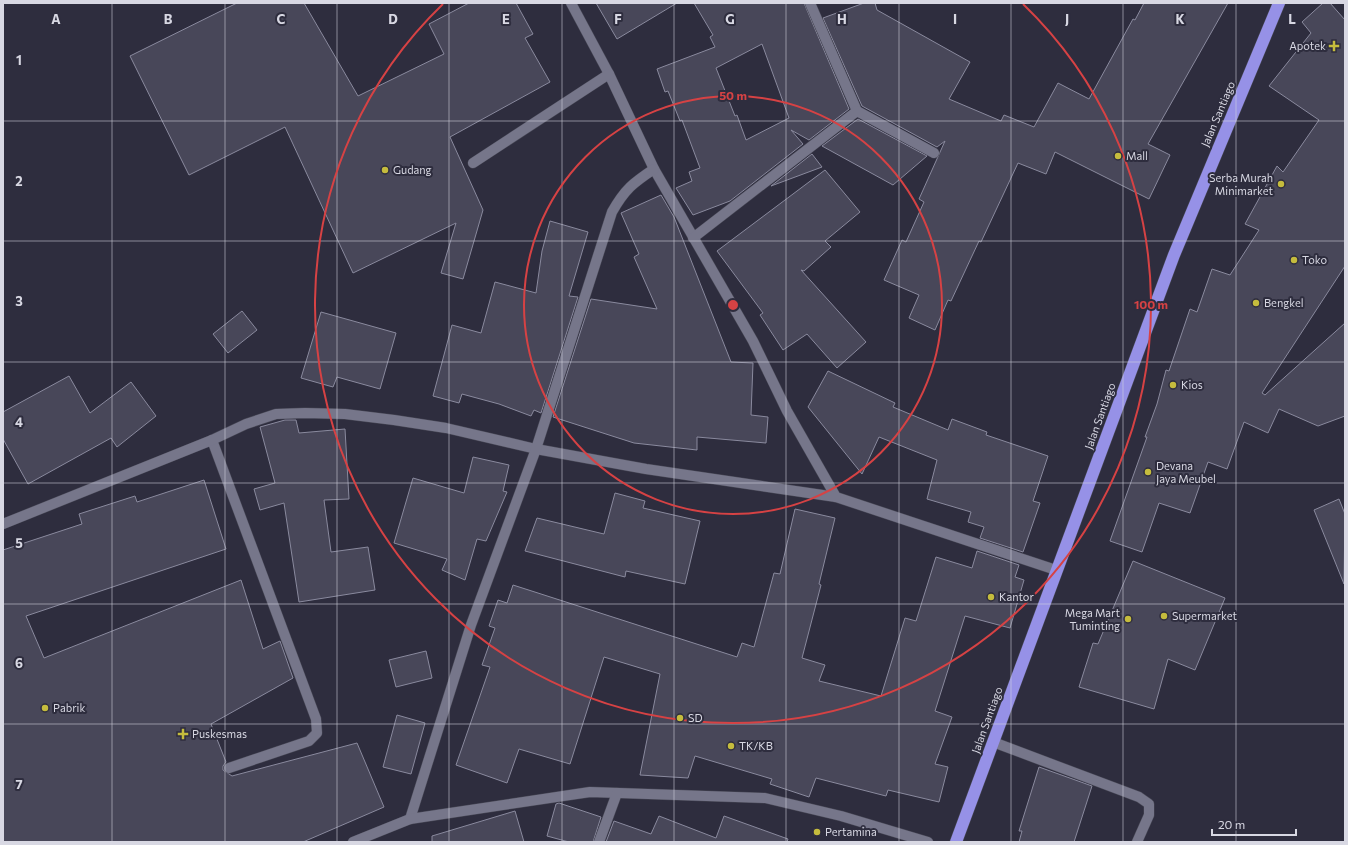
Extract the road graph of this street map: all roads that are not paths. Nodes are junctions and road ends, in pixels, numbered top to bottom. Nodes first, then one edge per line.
1 (571, 3) edge
2 (810, 3) edge
3 (1279, 3) edge
4 (609, 74) junction
5 (857, 112) junction
6 (934, 154) dead end
7 (473, 163) dead end
8 (654, 169) junction
9 (693, 238) junction
10 (212, 440) junction
11 (536, 449) junction
12 (836, 497) junction
13 (3, 524) edge
14 (1056, 570) junction
15 (992, 742) junction
16 (228, 768) dead end
17 (617, 793) junction
18 (410, 819) junction
19 (352, 842) edge
20 (599, 842) edge
21 (928, 842) edge
22 (956, 842) edge
23 (1138, 842) edge

1 - 4 street
2 - 5 street
3 - 14 highway, Jalan Santiago
4 - 7 street
4 - 8 street
5 - 6 street
5 - 9 street
8 - 9 street
8 - 11 street
9 - 12 street
10 - 11 street
10 - 13 street
10 - 16 street
11 - 12 street
11 - 18 street
12 - 14 street
14 - 15 highway, Jalan Santiago
15 - 22 highway, Jalan Santiago
15 - 23 street
17 - 18 street
17 - 20 street
17 - 21 street
18 - 19 street

